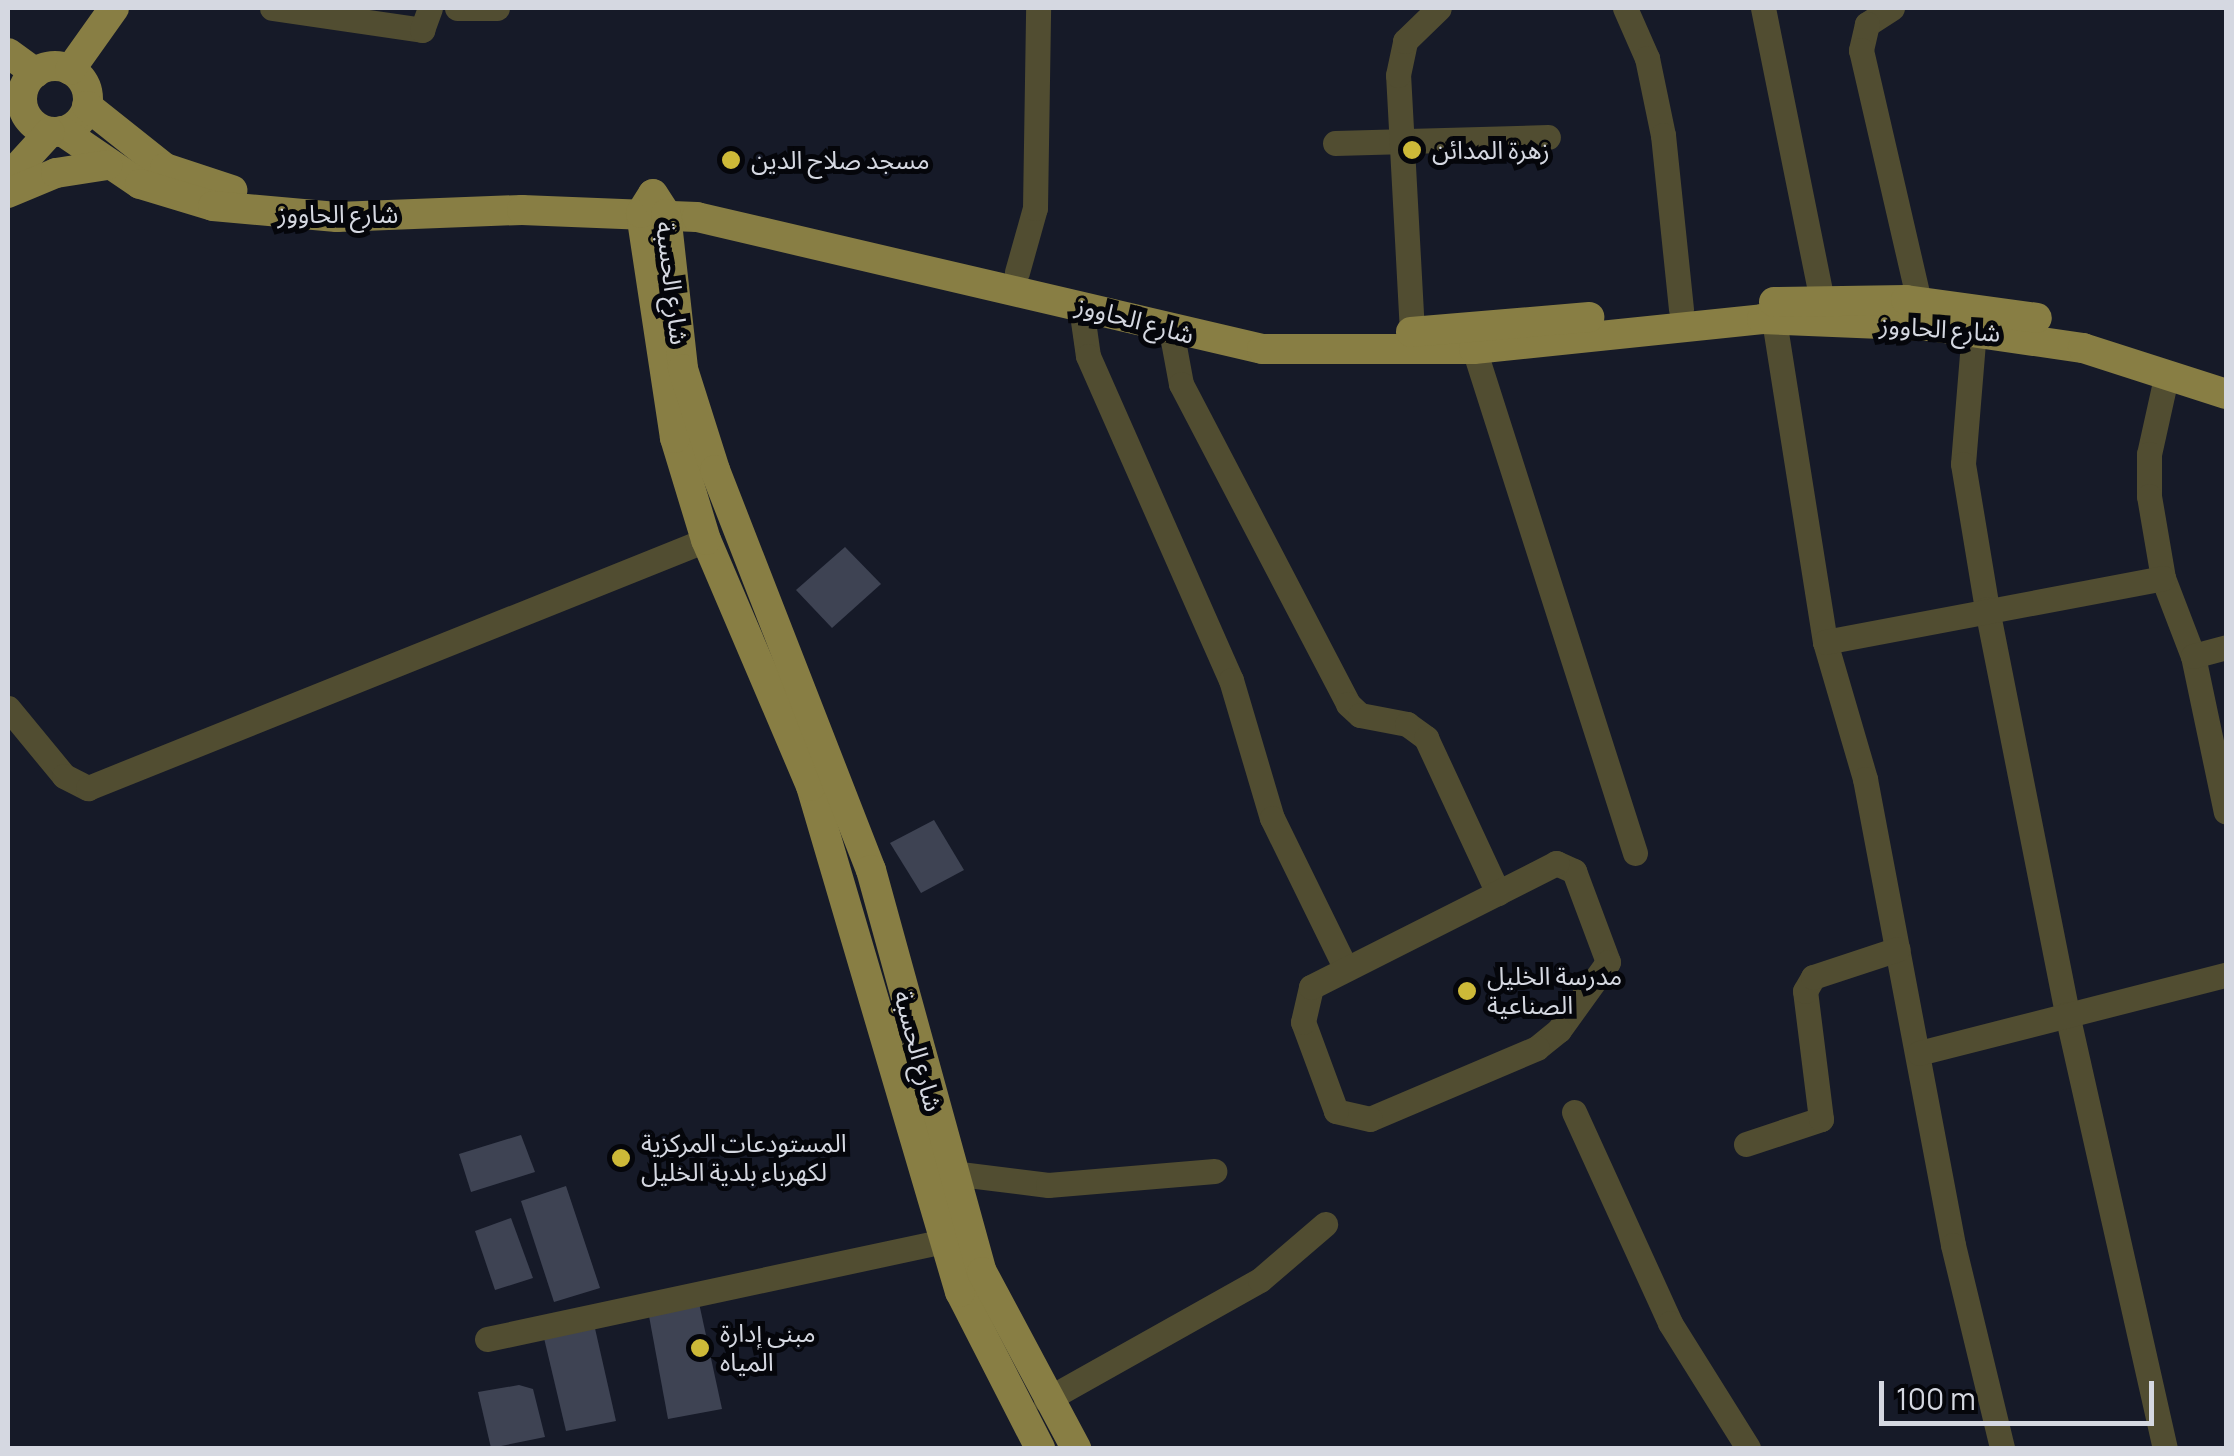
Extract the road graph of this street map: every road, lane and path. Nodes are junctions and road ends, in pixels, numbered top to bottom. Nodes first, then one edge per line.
1 (114, 8) edge
2 (430, 8) edge
3 (456, 8) edge
4 (497, 8) edge
5 (1038, 8) edge
6 (1439, 8) edge
7 (1625, 8) edge
8 (1763, 8) edge
9 (1892, 8) edge
10 (280, 9) edge
11 (8, 52) edge
12 (70, 70) junction
13 (19, 95) edge
14 (87, 106) junction
15 (56, 132) junction
16 (1548, 138) dead end
17 (1335, 143) dead end
18 (1406, 145) junction
19 (107, 165) junction
20 (8, 178) edge
21 (8, 193) edge
22 (653, 207) junction
23 (1017, 272) junction
24 (1822, 300) junction
25 (1919, 302) junction
26 (1082, 306) junction
27 (1680, 309) junction
28 (1774, 320) junction
29 (1170, 330) junction
30 (1974, 330) junction
31 (1412, 332) junction
32 (1474, 349) junction
33 (2167, 373) junction
34 (2226, 374) edge
35 (2226, 394) edge
36 (706, 540) junction
37 (2163, 578) junction
38 (1987, 610) junction
39 (1825, 642) junction
40 (2226, 647) edge
41 (2193, 656) junction
42 (8, 708) edge
43 (2226, 812) edge
44 (1635, 853) dead end
45 (1498, 893) junction
46 (1898, 949) junction
47 (1346, 969) junction
48 (2226, 976) edge
49 (2067, 1014) junction
50 (1920, 1052) junction
51 (1574, 1112) dead end
52 (1746, 1144) dead end
53 (1214, 1171) dead end
54 (952, 1174) junction
55 (1325, 1224) dead end
56 (944, 1240) junction
57 (488, 1339) dead end
58 (1046, 1400) junction
59 (1040, 1448) edge
60 (1076, 1448) edge
61 (1748, 1448) edge
62 (2002, 1448) edge
63 (2165, 1448) edge

1 - 12 main road
2 - 10 street
3 - 4 street
5 - 23 street
6 - 18 street
7 - 27 street
8 - 24 street
9 - 25 street
11 - 13 main road
12 - 13 main road
12 - 14 main road
13 - 15 main road
14 - 15 main road
14 - 22 main road, شارع الحاووز
15 - 19 main road, شارع الحاووز
15 - 20 main road
16 - 18 street
17 - 18 street
18 - 31 street
19 - 21 main road
19 - 22 main road, شارع الحاووز
22 - 23 main road, شارع الحاووز
22 - 26 main road, شارع الحاووز
22 - 36 main road, شارع الحسبة
22 - 54 main road, شارع الحسبة
23 - 31 main road, شارع الحاووز
24 - 25 main road, شارع الحاووز
24 - 27 main road, شارع الحاووز
25 - 34 main road, شارع الحاووز
26 - 29 main road, شارع الحاووز
26 - 47 street
27 - 31 main road, شارع الحاووز
28 - 30 main road, شارع الحاووز
28 - 32 main road, شارع الحاووز
28 - 39 street
29 - 32 main road, شارع الحاووز
29 - 45 street
30 - 33 main road, شارع الحاووز
30 - 38 street
32 - 44 street
33 - 35 main road, شارع الحاووز
33 - 37 street
36 - 42 street
36 - 56 main road, شارع الحسبة
37 - 38 street
37 - 41 street
38 - 39 street
38 - 49 street
39 - 46 street
40 - 41 street
41 - 43 street
45 - 47 street
45 - 47 street
46 - 50 street
46 - 52 street
48 - 49 street
49 - 50 street
49 - 63 street
50 - 62 street
51 - 61 street
53 - 54 street
54 - 58 main road, شارع الحسبة
55 - 58 street
56 - 57 street
56 - 59 main road, شارع الحسبة
58 - 60 main road, شارع الحسبة

